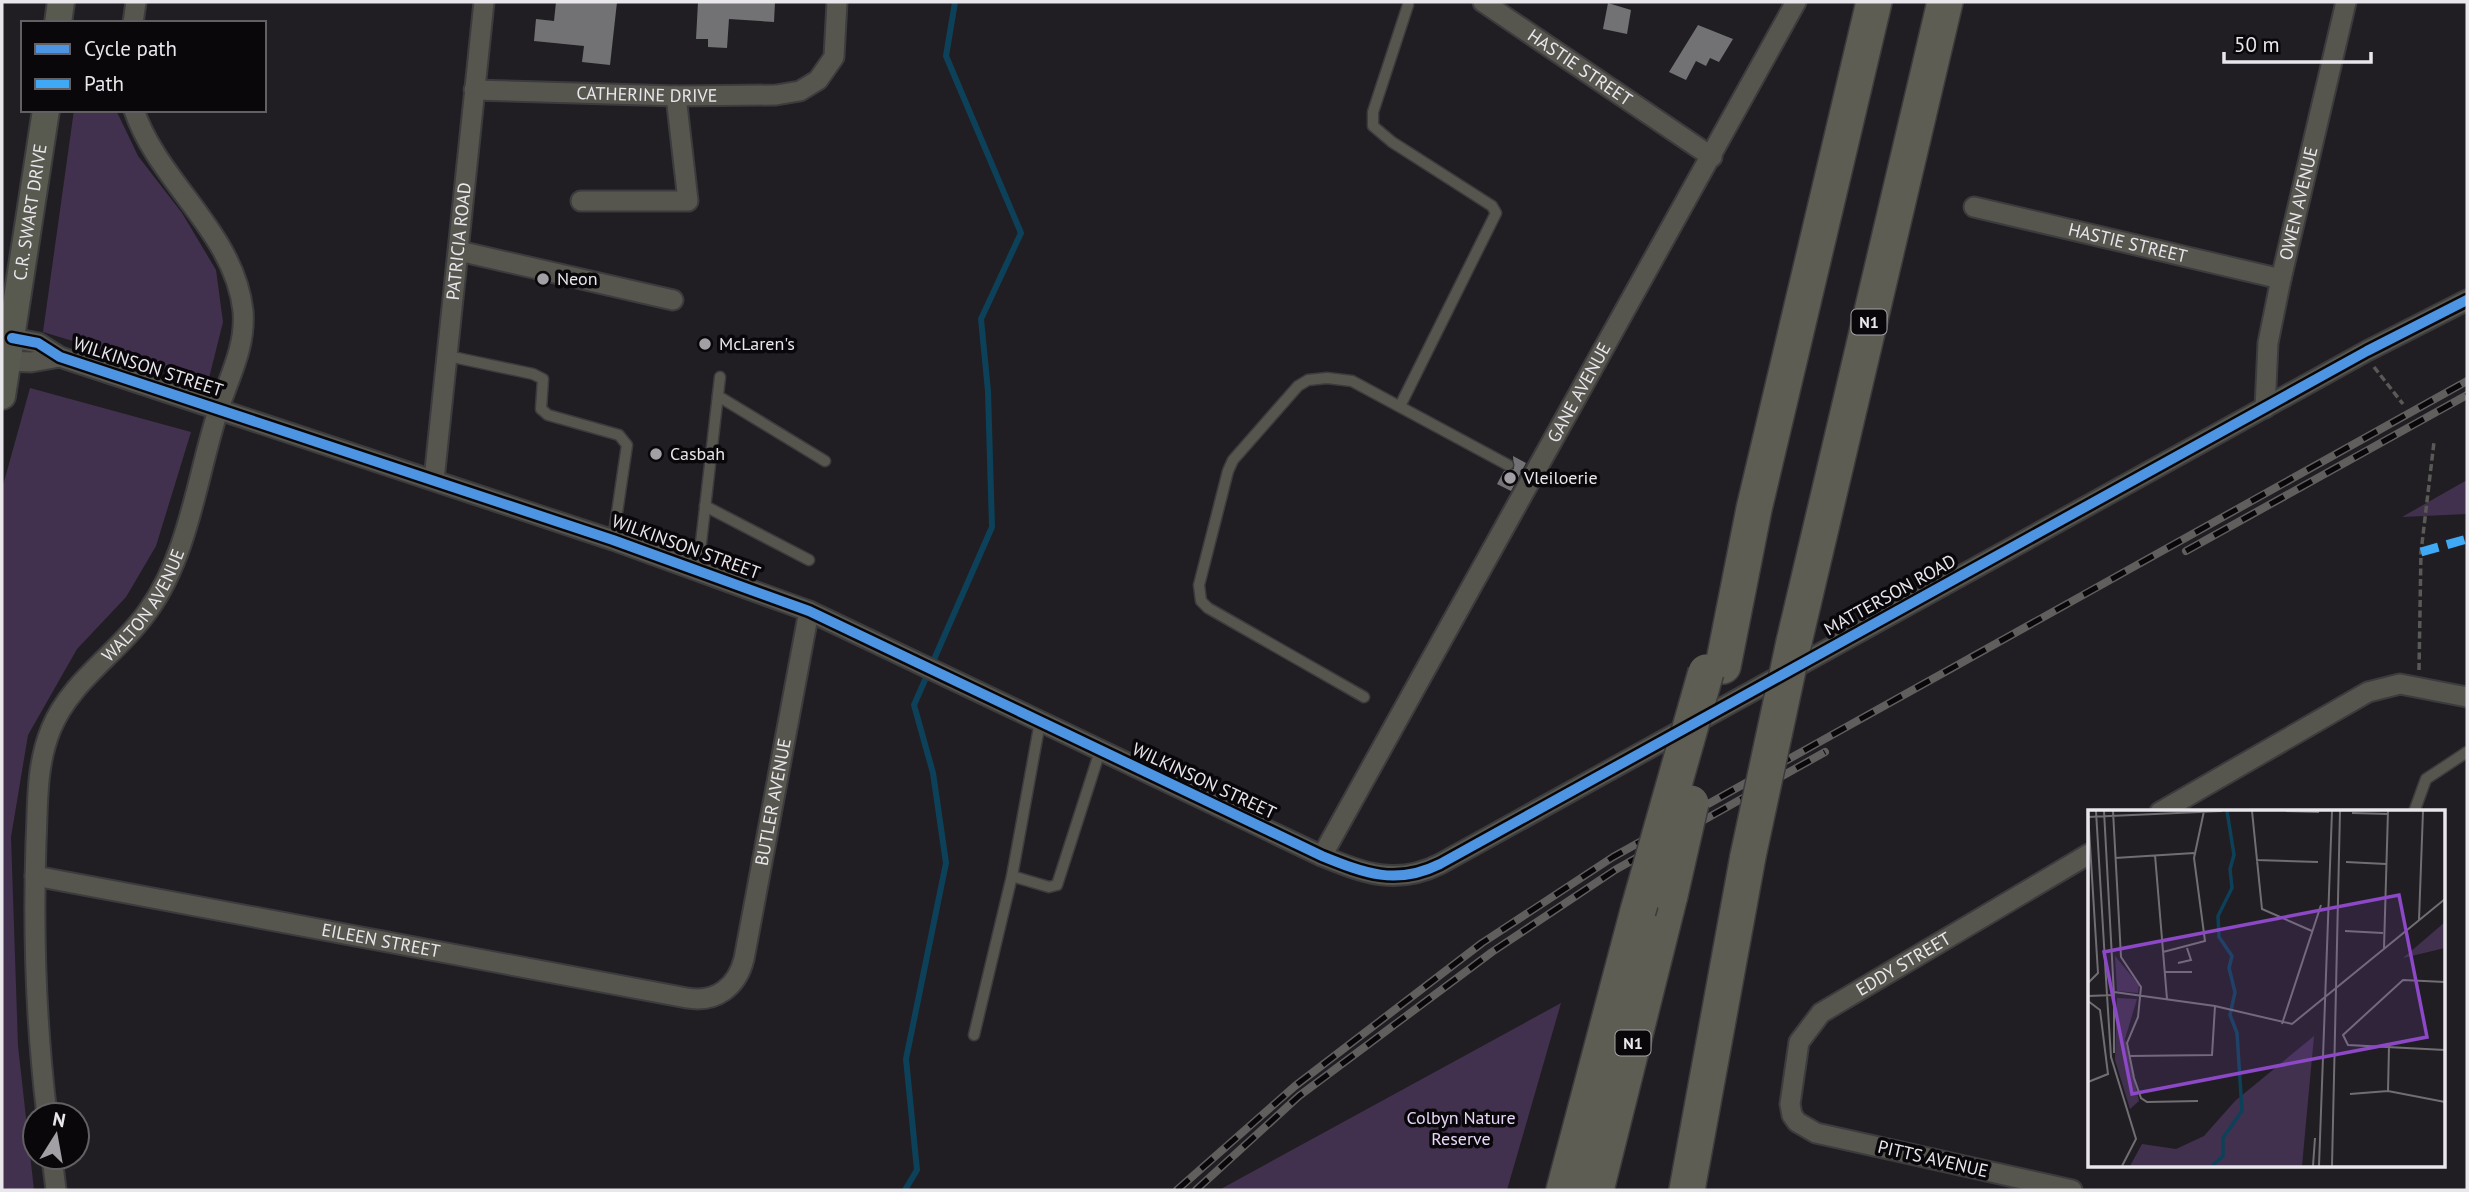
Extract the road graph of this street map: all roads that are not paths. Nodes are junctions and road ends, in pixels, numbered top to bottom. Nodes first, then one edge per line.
1 (61, 2) edge
2 (135, 2) edge
3 (484, 2) edge
4 (837, 2) edge
5 (1483, 2) edge
6 (1796, 2) edge
7 (1874, 2) edge
8 (1945, 2) edge
9 (2346, 2) edge
10 (1408, 5) dead end
11 (58, 21) edge
12 (133, 21) edge
13 (474, 90) junction
14 (676, 96) junction
15 (46, 112) edge
16 (135, 112) edge
17 (1712, 157) junction
18 (581, 201) dead end
19 (1973, 207) dead end
20 (459, 251) junction
21 (2281, 279) junction
22 (673, 300) dead end
23 (2467, 300) edge
24 (6, 349) edge
25 (448, 356) junction
26 (720, 377) dead end
27 (2, 396) edge
28 (718, 396) junction
29 (1400, 406) junction
30 (2265, 408) junction
31 (218, 409) junction
32 (825, 461) dead end
33 (1508, 465) dead end
34 (434, 481) junction
35 (705, 506) junction
36 (613, 540) junction
37 (809, 560) dead end
38 (698, 569) junction
39 (809, 611) junction
40 (1714, 669) junction
41 (1364, 697) dead end
42 (2467, 697) edge
43 (1040, 722) junction
44 (1100, 751) junction
45 (2467, 752) edge
46 (2163, 810) edge
47 (2415, 810) edge
48 (2088, 855) edge
49 (1322, 856) junction
50 (35, 876) junction
51 (1012, 876) junction
52 (1733, 928) junction
53 (726, 989) joint
54 (974, 1035) dead end
55 (45, 1101) edge
56 (1797, 1122) joint
57 (53, 1171) edge
58 (55, 1190) edge
59 (1564, 1190) edge
60 (1596, 1190) edge
61 (1672, 1190) edge
62 (1687, 1190) edge
63 (2072, 1190) edge

1 - 11 main road
2 - 12 street
3 - 13 street, PATRICIA ROAD
4 - 14 street, CATHERINE DRIVE
5 - 17 street, HASTIE STREET
6 - 17 street, GANE AVENUE
7 - 40 highway, N1
8 - 52 highway, N1, bridge
9 - 21 street, OWEN AVENUE
10 - 29 lane
13 - 14 street, CATHERINE DRIVE
13 - 20 street, PATRICIA ROAD
14 - 18 street
15 - 24 main road, C.R. SWART DRIVE
16 - 31 street, WALTON AVENUE
17 - 49 street, GANE AVENUE
19 - 21 street, HASTIE STREET
20 - 22 street
20 - 25 street, PATRICIA ROAD
21 - 30 street, OWEN AVENUE
23 - 30 street, MATTERSON ROAD
24 - 27 main road, C.R. SWART DRIVE
24 - 31 street, WILKINSON STREET
25 - 34 street, PATRICIA ROAD
25 - 36 lane
26 - 28 lane
28 - 32 lane
28 - 35 lane
29 - 33 lane
29 - 41 lane
30 - 49 street, MATTERSON ROAD
31 - 34 street, WILKINSON STREET
31 - 50 street, WALTON AVENUE
34 - 36 street, WILKINSON STREET
35 - 37 lane
35 - 38 lane
36 - 38 street, WILKINSON STREET
38 - 39 street, WILKINSON STREET
39 - 43 street, WILKINSON STREET
39 - 53 street, BUTLER AVENUE
40 - 59 highway, bridge
40 - 60 highway, N1, bridge
42 - 46 street
43 - 44 street, WILKINSON STREET
43 - 51 lane
44 - 49 street, WILKINSON STREET
44 - 51 lane
45 - 47 lane
48 - 56 street, EDDY STREET
50 - 53 street, EILEEN STREET
50 - 55 street, WALTON AVENUE
51 - 54 lane
52 - 61 highway, N1
52 - 62 highway
56 - 63 street, PITTS AVENUE
57 - 58 street

